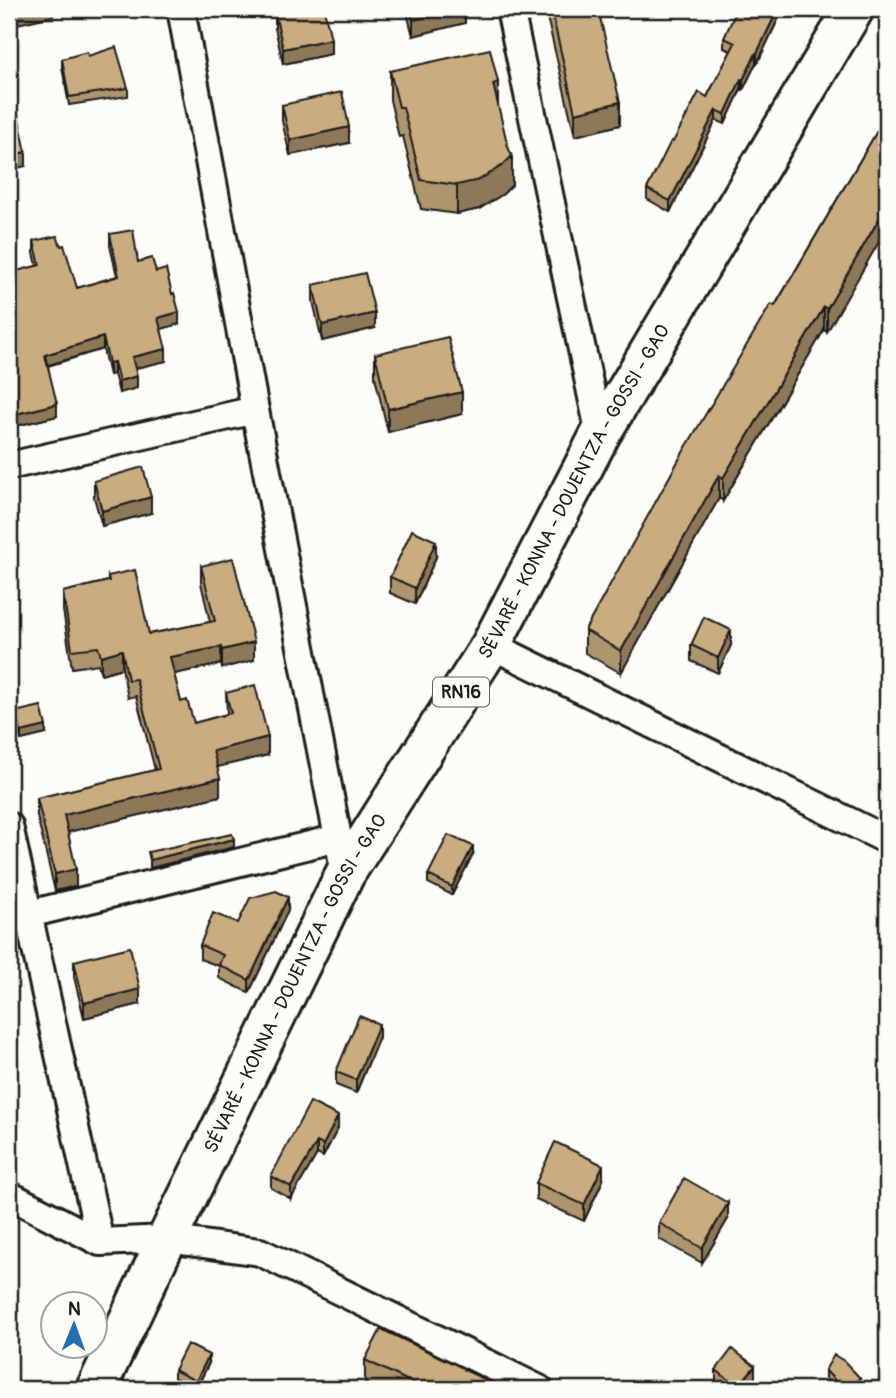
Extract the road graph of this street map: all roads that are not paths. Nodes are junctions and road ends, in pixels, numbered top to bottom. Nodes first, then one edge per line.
1 (181, 9) edge
2 (510, 9) edge
3 (853, 9) edge
4 (255, 410) junction
5 (600, 435) junction
6 (9, 466) edge
7 (491, 645) junction
8 (9, 825) edge
9 (887, 840) edge
10 (342, 856) junction
11 (18, 917) edge
12 (9, 1195) edge
13 (167, 1239) junction
14 (100, 1242) junction
15 (96, 1389) edge
16 (539, 1389) edge

1 - 4 street
2 - 5 street
3 - 5 main road, SÉVARÉ - KONNA - DOUENTZA - GOSSI - GAO / RN16
4 - 6 street
4 - 10 street
5 - 7 main road, SÉVARÉ - KONNA - DOUENTZA - GOSSI - GAO / RN16
7 - 9 street
7 - 10 main road, SÉVARÉ - KONNA - DOUENTZA - GOSSI - GAO / RN16
8 - 11 street
10 - 11 street
10 - 13 main road, SÉVARÉ - KONNA - DOUENTZA - GOSSI - GAO / RN16
11 - 14 street
12 - 14 street
13 - 14 street
13 - 15 main road, SÉVARÉ - KONNA - DOUENTZA - GOSSI - GAO / RN16
13 - 16 street

